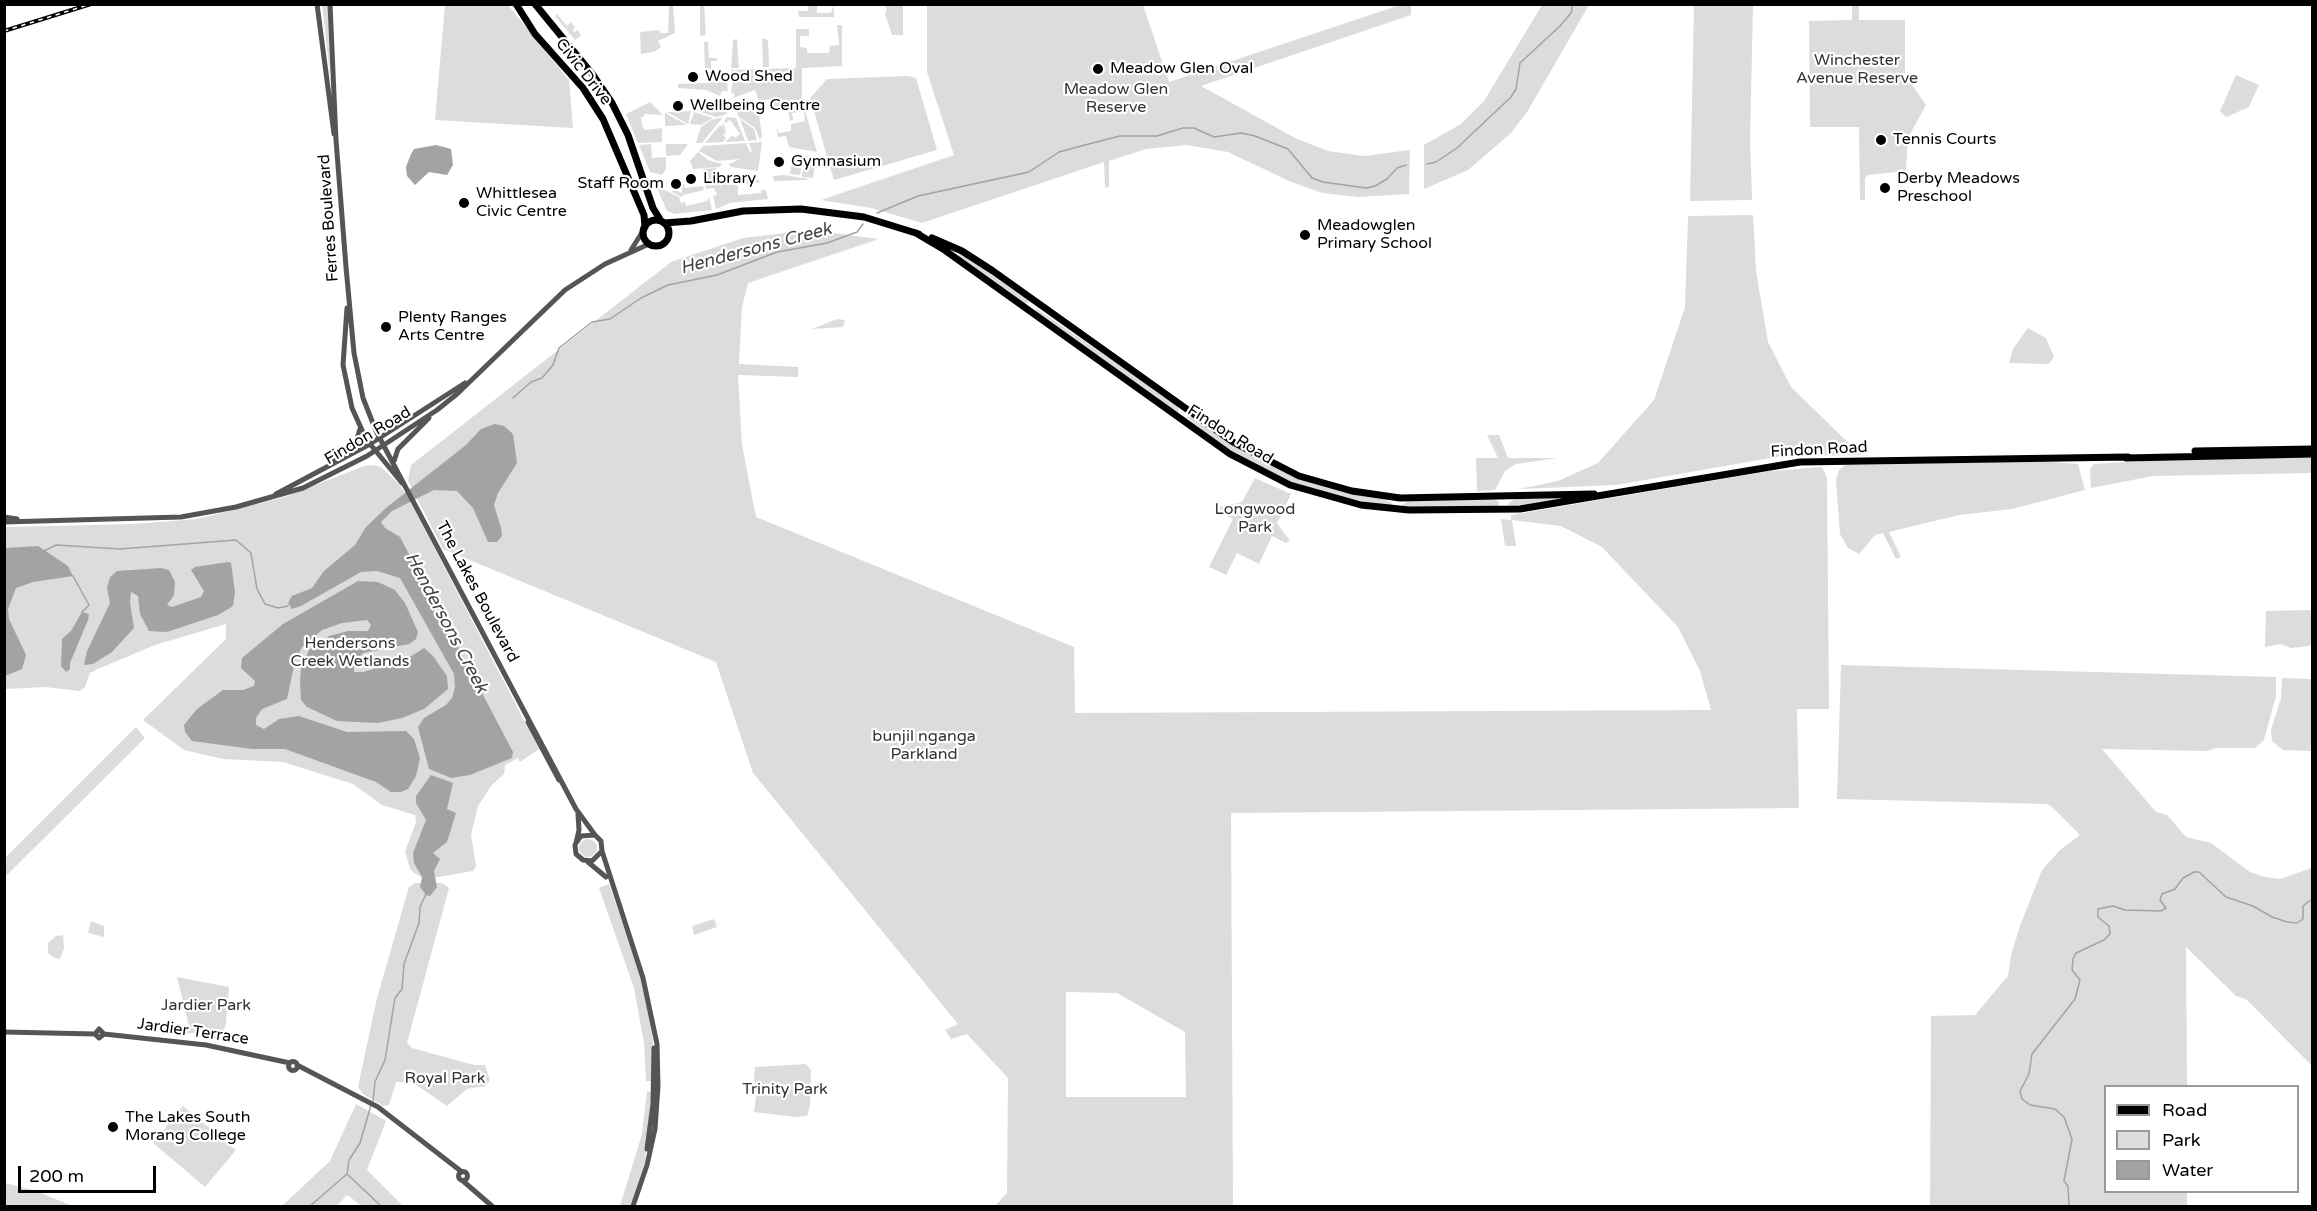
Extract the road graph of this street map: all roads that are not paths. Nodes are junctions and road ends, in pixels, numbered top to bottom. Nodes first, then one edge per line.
1 (317, 4) edge
2 (330, 4) edge
3 (516, 4) edge
4 (535, 4) edge
5 (336, 140) junction
6 (691, 221) junction
7 (662, 222) junction
8 (644, 229) junction
9 (916, 233) junction
10 (668, 237) junction
11 (650, 244) junction
12 (630, 251) junction
13 (962, 251) junction
14 (958, 261) junction
15 (348, 293) junction
16 (1034, 301) junction
17 (1029, 311) junction
18 (476, 375) junction
19 (436, 410) junction
20 (1186, 410) junction
21 (1180, 419) junction
22 (360, 428) junction
23 (380, 438) junction
24 (370, 444) junction
25 (384, 445) junction
26 (2313, 449) edge
27 (374, 451) junction
28 (2313, 454) edge
29 (2158, 457) junction
30 (394, 462) junction
31 (320, 472) junction
32 (405, 486) junction
33 (1617, 493) junction
34 (1398, 498) junction
35 (1503, 498) junction
36 (262, 501) junction
37 (1397, 510) junction
38 (1504, 510) junction
39 (4, 517) edge
40 (30, 521) junction
41 (6, 522) edge
42 (576, 809) junction
43 (595, 835) junction
44 (576, 843) junction
45 (602, 851) junction
46 (587, 861) junction
47 (611, 883) junction
48 (4, 1032) edge
49 (492, 1206) edge
50 (633, 1206) edge

1 - 5 street, Ferres Boulevard
2 - 5 street, Ferres Boulevard
3 - 8 main road, Civic Drive
4 - 7 main road, Civic Drive
5 - 15 street, Ferres Boulevard
6 - 7 main road, Findon Road
6 - 9 main road, Findon Road
6 - 10 main road, Findon Road
7 - 8 main road
7 - 10 main road
8 - 11 main road
8 - 12 street, Findon Road
9 - 13 main road, Findon Road
9 - 14 main road, Findon Road
10 - 11 main road
11 - 12 street, Findon Road
12 - 18 street, Findon Road
13 - 14 main road
13 - 16 main road, Findon Road
14 - 17 main road, Findon Road
15 - 22 street, Ferres Boulevard
15 - 23 street, Ferres Boulevard
16 - 17 main road
16 - 20 main road, Findon Road
17 - 21 main road, Findon Road
18 - 19 street, Findon Road
18 - 23 street, Findon Road
19 - 25 street, Findon Road
19 - 30 street
20 - 21 main road
20 - 34 main road, Findon Road
21 - 37 main road, Findon Road
22 - 24 street, Ferres Boulevard
22 - 31 street
23 - 24 street, Findon Road
23 - 25 street, Ferres Boulevard
24 - 27 street, Ferres Boulevard
24 - 31 street, Findon Road
25 - 27 street, Findon Road
25 - 30 street, The Lakes Boulevard
26 - 29 main road, Findon Road
27 - 32 street, The Lakes Boulevard
27 - 36 street, Findon Road
28 - 29 main road, Findon Road
29 - 33 main road, Findon Road
30 - 32 street, The Lakes Boulevard
31 - 36 street, Findon Road
32 - 42 street, The Lakes Boulevard
33 - 35 main road, Findon Road
33 - 38 main road, Findon Road
34 - 35 main road, Findon Road
34 - 37 main road
35 - 38 main road
36 - 40 street, Findon Road
37 - 38 main road, Findon Road
39 - 40 street, Findon Road
40 - 41 street, Findon Road
42 - 43 street, The Lakes Boulevard
42 - 44 street, The Lakes Boulevard
43 - 44 street
43 - 45 street
44 - 46 street
45 - 46 street
45 - 47 street
46 - 47 street
47 - 50 street
48 - 49 street, Jardier Terrace

